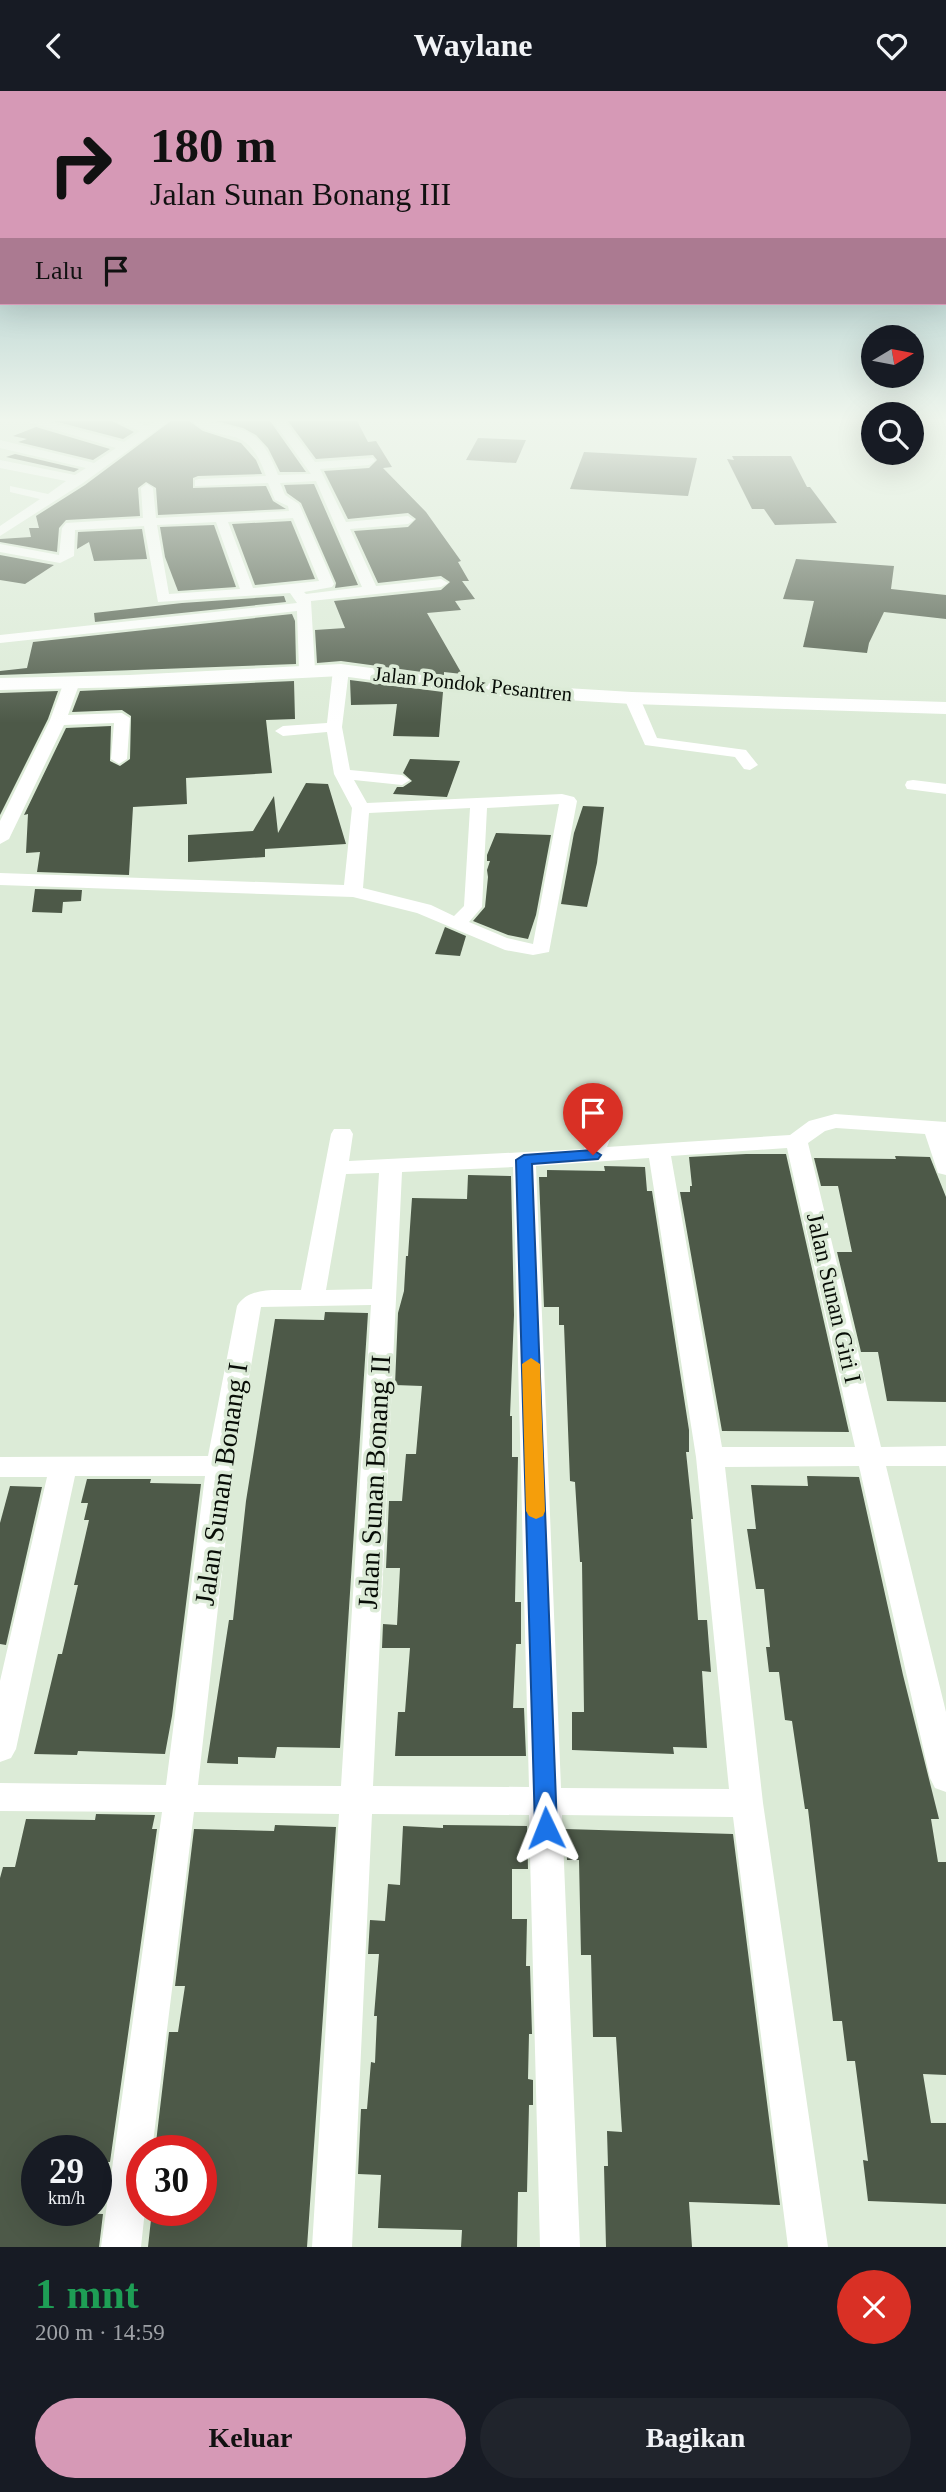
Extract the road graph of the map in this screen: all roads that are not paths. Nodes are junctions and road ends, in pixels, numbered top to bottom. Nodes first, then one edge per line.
1 (16, 522) edge
2 (174, 522) edge
3 (221, 522) edge
4 (300, 522) edge
5 (340, 522) edge
6 (390, 522) edge
7 (149, 523) junction
8 (342, 526) junction
9 (0, 532) edge
10 (0, 548) edge
11 (441, 583) dead end
12 (371, 591) junction
13 (248, 593) junction
14 (302, 599) junction
15 (0, 639) edge
16 (307, 670) junction
17 (341, 670) junction
18 (72, 683) junction
19 (0, 684) edge
20 (632, 698) junction
21 (946, 708) edge
22 (58, 720) junction
23 (334, 727) junction
24 (283, 731) dead end
25 (119, 759) dead end
26 (750, 765) dead end
27 (342, 774) junction
28 (402, 780) dead end
29 (913, 785) dead end
30 (946, 789) edge
31 (479, 802) junction
32 (6, 809) edge
33 (362, 809) junction
34 (0, 839) edge
35 (0, 879) edge
36 (353, 891) junction
37 (457, 925) junction
38 (606, 1121) dead end
39 (941, 1129) edge
40 (342, 1134) dead end
41 (796, 1141) junction
42 (659, 1151) junction
43 (593, 1155) junction
44 (524, 1160) junction
45 (391, 1166) junction
46 (336, 1168) junction
47 (946, 1168) edge
48 (384, 1297) junction
49 (312, 1299) junction
50 (710, 1457) junction
51 (870, 1457) junction
52 (946, 1457) edge
53 (220, 1466) junction
54 (0, 1467) edge
55 (63, 1468) junction
56 (0, 1749) edge
57 (946, 1778) edge
58 (0, 1797) edge
59 (180, 1799) junction
60 (356, 1799) junction
61 (545, 1800) junction
62 (747, 1803) junction
63 (121, 2247) edge
64 (332, 2247) edge
65 (560, 2247) edge
66 (808, 2247) edge

1 - 9 street
2 - 7 street
3 - 13 street
4 - 14 street
5 - 8 street
6 - 8 street
7 - 10 street
7 - 13 street
8 - 12 street
11 - 12 street
12 - 14 street
13 - 14 street
14 - 15 street
14 - 16 street
16 - 17 street, Jalan Pondok Pesantren
16 - 18 street, Jalan Pondok Pesantren
17 - 20 street, Jalan Pondok Pesantren
17 - 23 street
18 - 19 street, Jalan Pondok Pesantren
18 - 22 street
20 - 21 street, Jalan Pondok Pesantren
20 - 26 street
22 - 25 street
22 - 32 street
23 - 24 street
23 - 27 street
27 - 28 street
27 - 33 street
29 - 30 street
31 - 33 street
31 - 37 street
31 - 37 street
32 - 34 street
33 - 36 street
35 - 36 street
36 - 37 street
38 - 43 street
39 - 41 street
39 - 47 street
40 - 46 street
41 - 42 street
41 - 51 street, Jalan Sunan Giri I
42 - 43 street
42 - 50 street
43 - 44 street
44 - 45 street
44 - 61 street
45 - 46 street
45 - 48 street, Jalan Sunan Bonang II
46 - 49 street
48 - 49 street, Jalan Sunan Bonang I
48 - 60 street, Jalan Sunan Bonang II
49 - 53 street, Jalan Sunan Bonang I
50 - 51 street
50 - 62 street
51 - 52 street
51 - 57 street, Jalan Sunan Giri I
53 - 55 street
53 - 59 street, Jalan Sunan Bonang I
54 - 55 street
55 - 56 street
58 - 59 street
59 - 60 street
59 - 63 street, Jalan Sunan Bonang I
60 - 61 street
60 - 64 street, Jalan Sunan Bonang II
61 - 62 street
61 - 65 street
62 - 66 street

